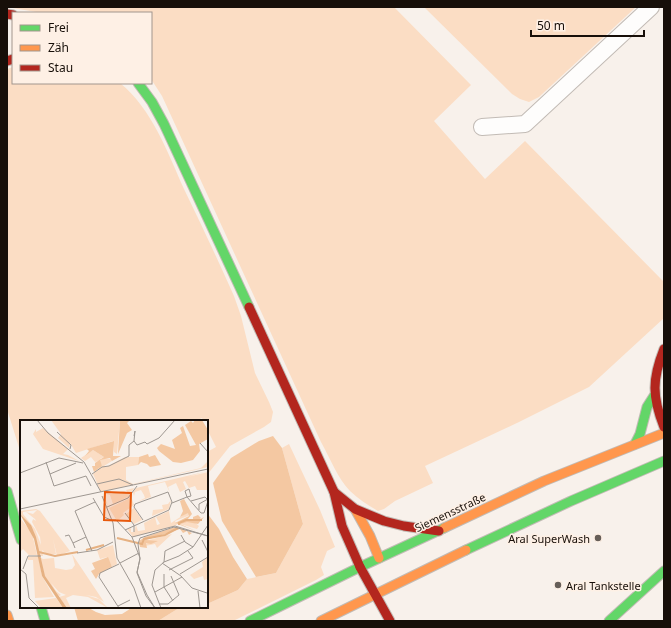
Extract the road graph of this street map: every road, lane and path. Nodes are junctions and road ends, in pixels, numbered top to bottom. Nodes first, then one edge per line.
1 (651, 7) edge
2 (138, 84) edge
3 (482, 127) dead end
4 (664, 349) edge
5 (654, 396) junction
6 (664, 427) edge
7 (664, 433) edge
8 (635, 444) junction
9 (664, 461) edge
10 (7, 491) edge
11 (334, 492) junction
12 (355, 509) junction
13 (439, 531) junction
14 (20, 536) edge
15 (379, 558) junction
16 (360, 567) junction
17 (379, 571) dead end
18 (664, 571) edge
19 (377, 583) dead end
20 (375, 595) junction
21 (41, 608) edge
22 (7, 615) edge
23 (9, 621) edge
24 (45, 621) edge
25 (250, 621) edge
26 (321, 621) edge
27 (390, 621) edge
28 (609, 621) edge

1 - 3 street
2 - 11 main road
4 - 5 main road
5 - 6 main road
5 - 8 main road
7 - 8 main road, Siemensstraße
8 - 13 main road, Siemensstraße
9 - 20 main road
10 - 14 main road
11 - 12 main road
11 - 16 main road
12 - 13 main road
12 - 15 main road
13 - 15 main road, Siemensstraße
15 - 16 main road, Siemensstraße
15 - 17 main road
16 - 20 main road
16 - 25 main road, Siemensstraße
18 - 28 main road
19 - 20 main road
20 - 26 main road
20 - 27 main road
21 - 24 main road
22 - 23 main road

